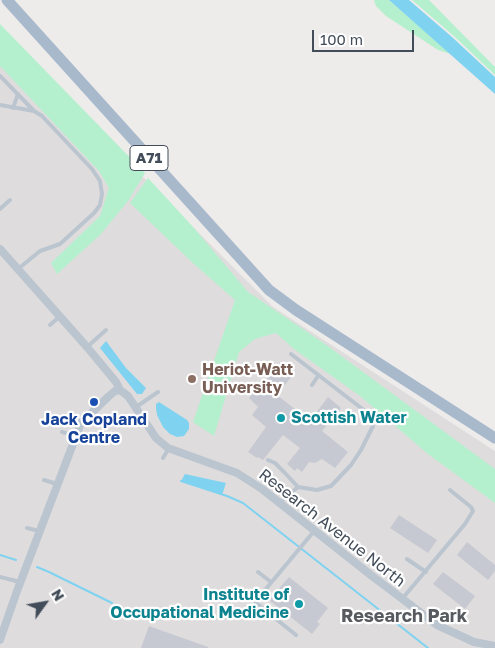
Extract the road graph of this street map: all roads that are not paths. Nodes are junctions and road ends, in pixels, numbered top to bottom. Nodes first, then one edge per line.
1 (7, 0) edge
2 (0, 76) edge
3 (18, 94) junction
4 (0, 105) edge
5 (13, 108) junction
6 (34, 111) junction
7 (10, 200) dead end
8 (0, 209) edge
9 (0, 249) edge
10 (18, 270) junction
11 (59, 317) junction
12 (50, 325) dead end
13 (106, 330) dead end
14 (87, 347) junction
15 (291, 354) dead end
16 (318, 376) junction
17 (312, 385) dead end
18 (120, 390) junction
19 (158, 392) dead end
20 (136, 407) junction
21 (62, 432) dead end
22 (76, 436) junction
23 (495, 438) edge
24 (169, 448) junction
25 (163, 458) dead end
26 (268, 460) dead end
27 (44, 480) dead end
28 (57, 484) junction
29 (298, 488) junction
30 (450, 490) dead end
31 (280, 502) junction
32 (28, 528) dead end
33 (315, 530) junction
34 (39, 531) junction
35 (407, 559) dead end
36 (258, 572) dead end
37 (426, 572) junction
38 (0, 577) edge
39 (20, 582) junction
40 (271, 582) junction
41 (402, 599) junction
42 (296, 636) dead end
43 (0, 640) edge
44 (495, 646) edge

1 - 23 main road, A71
2 - 3 lane
3 - 5 lane
3 - 6 lane
4 - 5 lane
5 - 6 lane
6 - 10 lane
7 - 8 lane
9 - 10 street, Research Avenue North
10 - 11 street, Research Avenue North
11 - 12 lane
11 - 14 street, Research Avenue North
13 - 14 lane
14 - 18 street, Research Avenue North
15 - 16 lane
16 - 17 lane
16 - 29 lane
18 - 20 street, Research Avenue North
18 - 22 street
19 - 20 lane
20 - 24 street, Research Avenue North
21 - 22 lane
22 - 28 street
24 - 25 lane
24 - 31 street, Research Avenue North
26 - 29 lane
27 - 28 lane
28 - 34 street
29 - 31 lane
30 - 37 lane
31 - 33 street, Research Avenue North
32 - 34 lane
33 - 40 lane
33 - 41 street, Research Avenue North
34 - 39 street
35 - 37 lane
36 - 40 lane
37 - 41 lane
38 - 39 lane
39 - 43 street
40 - 42 lane
41 - 44 street, Research Avenue North

